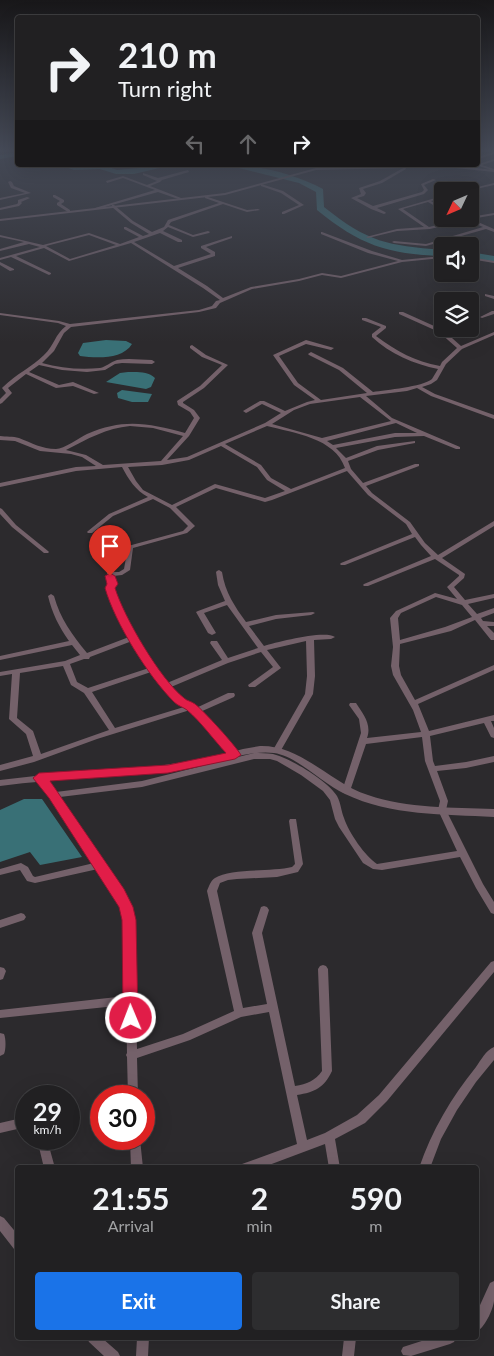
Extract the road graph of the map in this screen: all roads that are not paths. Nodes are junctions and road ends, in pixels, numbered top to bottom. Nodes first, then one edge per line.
1 (36, 215) edge
2 (124, 215) edge
3 (187, 215) edge
4 (409, 215) edge
5 (0, 220) edge
6 (167, 225) junction
7 (479, 225) edge
8 (434, 227) edge
9 (125, 228) dead end
10 (428, 228) junction
11 (485, 228) junction
12 (160, 231) junction
13 (494, 231) edge
14 (208, 232) dead end
15 (322, 233) dead end
16 (152, 234) junction
17 (0, 236) edge
18 (142, 237) junction
19 (231, 237) dead end
20 (368, 237) dead end
21 (130, 241) junction
22 (180, 241) dead end
23 (30, 242) junction
24 (394, 242) dead end
25 (120, 244) junction
26 (43, 246) junction
27 (0, 250) edge
28 (12, 256) junction
29 (434, 258) edge
30 (0, 259) edge
31 (402, 260) junction
32 (479, 260) edge
33 (494, 262) edge
34 (0, 263) edge
35 (174, 268) junction
36 (12, 270) dead end
37 (49, 274) dead end
38 (487, 295) dead end
39 (494, 298) edge
40 (223, 300) junction
41 (494, 312) edge
42 (401, 313) dead end
43 (0, 314) edge
44 (482, 317) dead end
45 (364, 319) dead end
46 (70, 326) junction
47 (494, 333) edge
48 (192, 347) dead end
49 (331, 348) dead end
50 (460, 348) junction
51 (311, 354) dead end
52 (152, 362) dead end
53 (37, 363) junction
54 (441, 368) junction
55 (25, 372) junction
56 (417, 386) junction
57 (3, 387) edge
58 (96, 393) dead end
59 (372, 394) junction
60 (362, 395) junction
61 (318, 400) junction
62 (0, 402) edge
63 (246, 411) dead end
64 (285, 413) junction
65 (494, 416) edge
66 (395, 422) junction
67 (267, 424) junction
68 (424, 434) junction
69 (187, 435) junction
70 (0, 438) edge
71 (322, 440) junction
72 (413, 442) dead end
73 (221, 444) junction
74 (332, 447) junction
75 (458, 448) dead end
76 (60, 450) junction
77 (345, 460) junction
78 (162, 463) junction
79 (124, 465) junction
80 (417, 465) dead end
81 (102, 467) junction
82 (348, 469) junction
83 (0, 485) edge
84 (362, 485) junction
85 (290, 491) junction
86 (152, 497) junction
87 (172, 507) junction
88 (0, 510) edge
89 (494, 523) edge
90 (90, 532) dead end
91 (417, 534) junction
92 (46, 552) dead end
93 (436, 558) junction
94 (112, 560) dead end
95 (343, 564) dead end
96 (218, 572) dead end
97 (110, 574) junction
98 (452, 584) junction
99 (366, 585) dead end
100 (51, 596) dead end
101 (494, 596) edge
102 (428, 597) junction
103 (229, 602) junction
104 (463, 602) junction
105 (494, 610) edge
106 (311, 612) dead end
107 (474, 616) junction
108 (480, 623) junction
109 (494, 624) edge
110 (244, 625) junction
111 (212, 633) dead end
112 (331, 637) dead end
113 (134, 638) junction
114 (310, 638) junction
115 (494, 638) edge
116 (74, 642) junction
117 (214, 643) dead end
118 (397, 643) junction
119 (261, 648) junction
120 (86, 657) junction
121 (0, 658) edge
122 (228, 661) junction
123 (66, 663) junction
124 (494, 667) edge
125 (153, 669) junction
126 (16, 671) junction
127 (0, 674) edge
128 (252, 685) dead end
129 (166, 686) junction
130 (87, 691) junction
131 (231, 695) dead end
132 (414, 703) junction
133 (353, 705) dead end
134 (193, 709) junction
135 (490, 719) edge
136 (113, 730) junction
137 (426, 734) junction
138 (494, 735) edge
139 (364, 741) junction
140 (277, 750) junction
141 (235, 755) junction
142 (38, 758) junction
143 (494, 759) edge
144 (0, 768) edge
145 (432, 769) junction
146 (39, 778) junction
147 (0, 783) edge
148 (346, 791) junction
149 (54, 794) junction
150 (442, 810) junction
151 (494, 813) edge
152 (293, 821) dead end
153 (463, 853) junction
154 (100, 865) junction
155 (0, 872) edge
156 (264, 910) dead end
157 (494, 910) edge
158 (21, 916) dead end
159 (0, 924) edge
160 (494, 965) edge
161 (323, 969) dead end
162 (131, 1000) junction
163 (273, 1006) junction
164 (239, 1013) junction
165 (0, 1014) edge
166 (0, 1037) edge
167 (0, 1051) edge
168 (494, 1052) edge
169 (131, 1055) junction
170 (132, 1085) edge
171 (291, 1091) junction
172 (15, 1125) edge
173 (0, 1128) edge
174 (329, 1137) junction
175 (303, 1147) junction
176 (45, 1150) edge
177 (136, 1150) edge
178 (49, 1165) edge
179 (137, 1165) edge
180 (254, 1165) edge
181 (334, 1165) edge
182 (425, 1165) edge
183 (0, 1222) edge
184 (15, 1241) edge
185 (494, 1287) edge
186 (479, 1317) edge
187 (95, 1340) edge
188 (143, 1340) edge
189 (350, 1340) edge
190 (432, 1340) edge
191 (406, 1351) dead end
192 (114, 1356) edge
193 (142, 1356) edge
194 (348, 1356) edge

1 - 5 street
2 - 16 street
3 - 6 street
4 - 10 street
6 - 12 street
6 - 14 street
7 - 11 street
8 - 10 street
9 - 18 street
10 - 20 street
11 - 13 street
11 - 24 street
12 - 16 street
12 - 22 street
15 - 31 street
16 - 18 street
17 - 23 street
18 - 21 street
19 - 35 street
21 - 25 street
21 - 35 street
23 - 26 street
23 - 27 street
25 - 26 street
25 - 26 street
26 - 28 street
28 - 30 street
28 - 37 street
29 - 31 street
31 - 40 street
32 - 33 street
34 - 36 street
35 - 40 street
38 - 39 street
40 - 46 street
41 - 44 street
42 - 50 street
43 - 46 street
45 - 54 street
46 - 53 street
47 - 50 street
48 - 69 street
49 - 61 street
50 - 54 street
51 - 59 street
52 - 53 street
53 - 55 street
54 - 56 street
55 - 57 street
55 - 58 street
56 - 59 street
56 - 65 street
57 - 62 street
59 - 60 street
60 - 61 street
60 - 66 street
61 - 64 street
63 - 64 street
64 - 67 street
66 - 68 street
66 - 71 street
67 - 71 street
67 - 73 street
68 - 74 street
68 - 75 street
69 - 76 street
69 - 78 street
70 - 76 street
71 - 74 street
72 - 77 street
73 - 78 street
73 - 85 street
74 - 77 street
76 - 81 street
77 - 82 street
78 - 79 street
79 - 81 street
79 - 86 street
80 - 84 street
81 - 83 street
82 - 84 street
82 - 85 street
84 - 91 street
85 - 87 street
86 - 87 street
86 - 90 street
87 - 97 street
88 - 92 street
89 - 93 street
91 - 93 street
91 - 95 street
93 - 98 street
93 - 99 street
94 - 97 street
96 - 103 street
97 - 113 street
98 - 102 street
98 - 104 street
100 - 116 street
101 - 104 street
102 - 104 street
102 - 118 street
103 - 110 street
103 - 111 street
104 - 107 street
105 - 107 street
106 - 110 street
107 - 108 street
107 - 118 street
108 - 109 street
108 - 115 street
110 - 119 street
112 - 114 street
113 - 120 street
113 - 125 street
114 - 119 street
114 - 140 street
116 - 120 street
116 - 121 street
117 - 122 street
118 - 132 street
119 - 122 street
119 - 128 street
120 - 123 street
122 - 129 street
123 - 126 street
123 - 130 street
124 - 132 street
125 - 129 street
125 - 130 street
126 - 127 street
126 - 142 street
129 - 134 street
130 - 136 street
131 - 134 street
132 - 137 street
133 - 139 street
134 - 136 street
134 - 141 street
135 - 137 street
135 - 138 street
136 - 142 street
137 - 139 street
137 - 145 street
139 - 148 street
140 - 141 street
140 - 148 street
141 - 146 street
142 - 144 street
143 - 145 street
145 - 150 street
146 - 147 street
146 - 149 street
148 - 150 street
149 - 153 street
149 - 154 street
150 - 151 street
150 - 153 street
152 - 164 street
153 - 157 street
154 - 155 street
154 - 162 street
156 - 163 street
158 - 159 street
160 - 174 street
161 - 171 street
162 - 165 street
162 - 169 street
163 - 164 street
163 - 171 street
164 - 169 street
166 - 167 street
168 - 182 street
169 - 170 street
171 - 175 street
172 - 173 street
174 - 175 street
174 - 181 street
175 - 180 street
176 - 178 street
177 - 179 street
183 - 184 street
185 - 186 street
187 - 192 street
188 - 193 street
189 - 194 street
190 - 191 street

